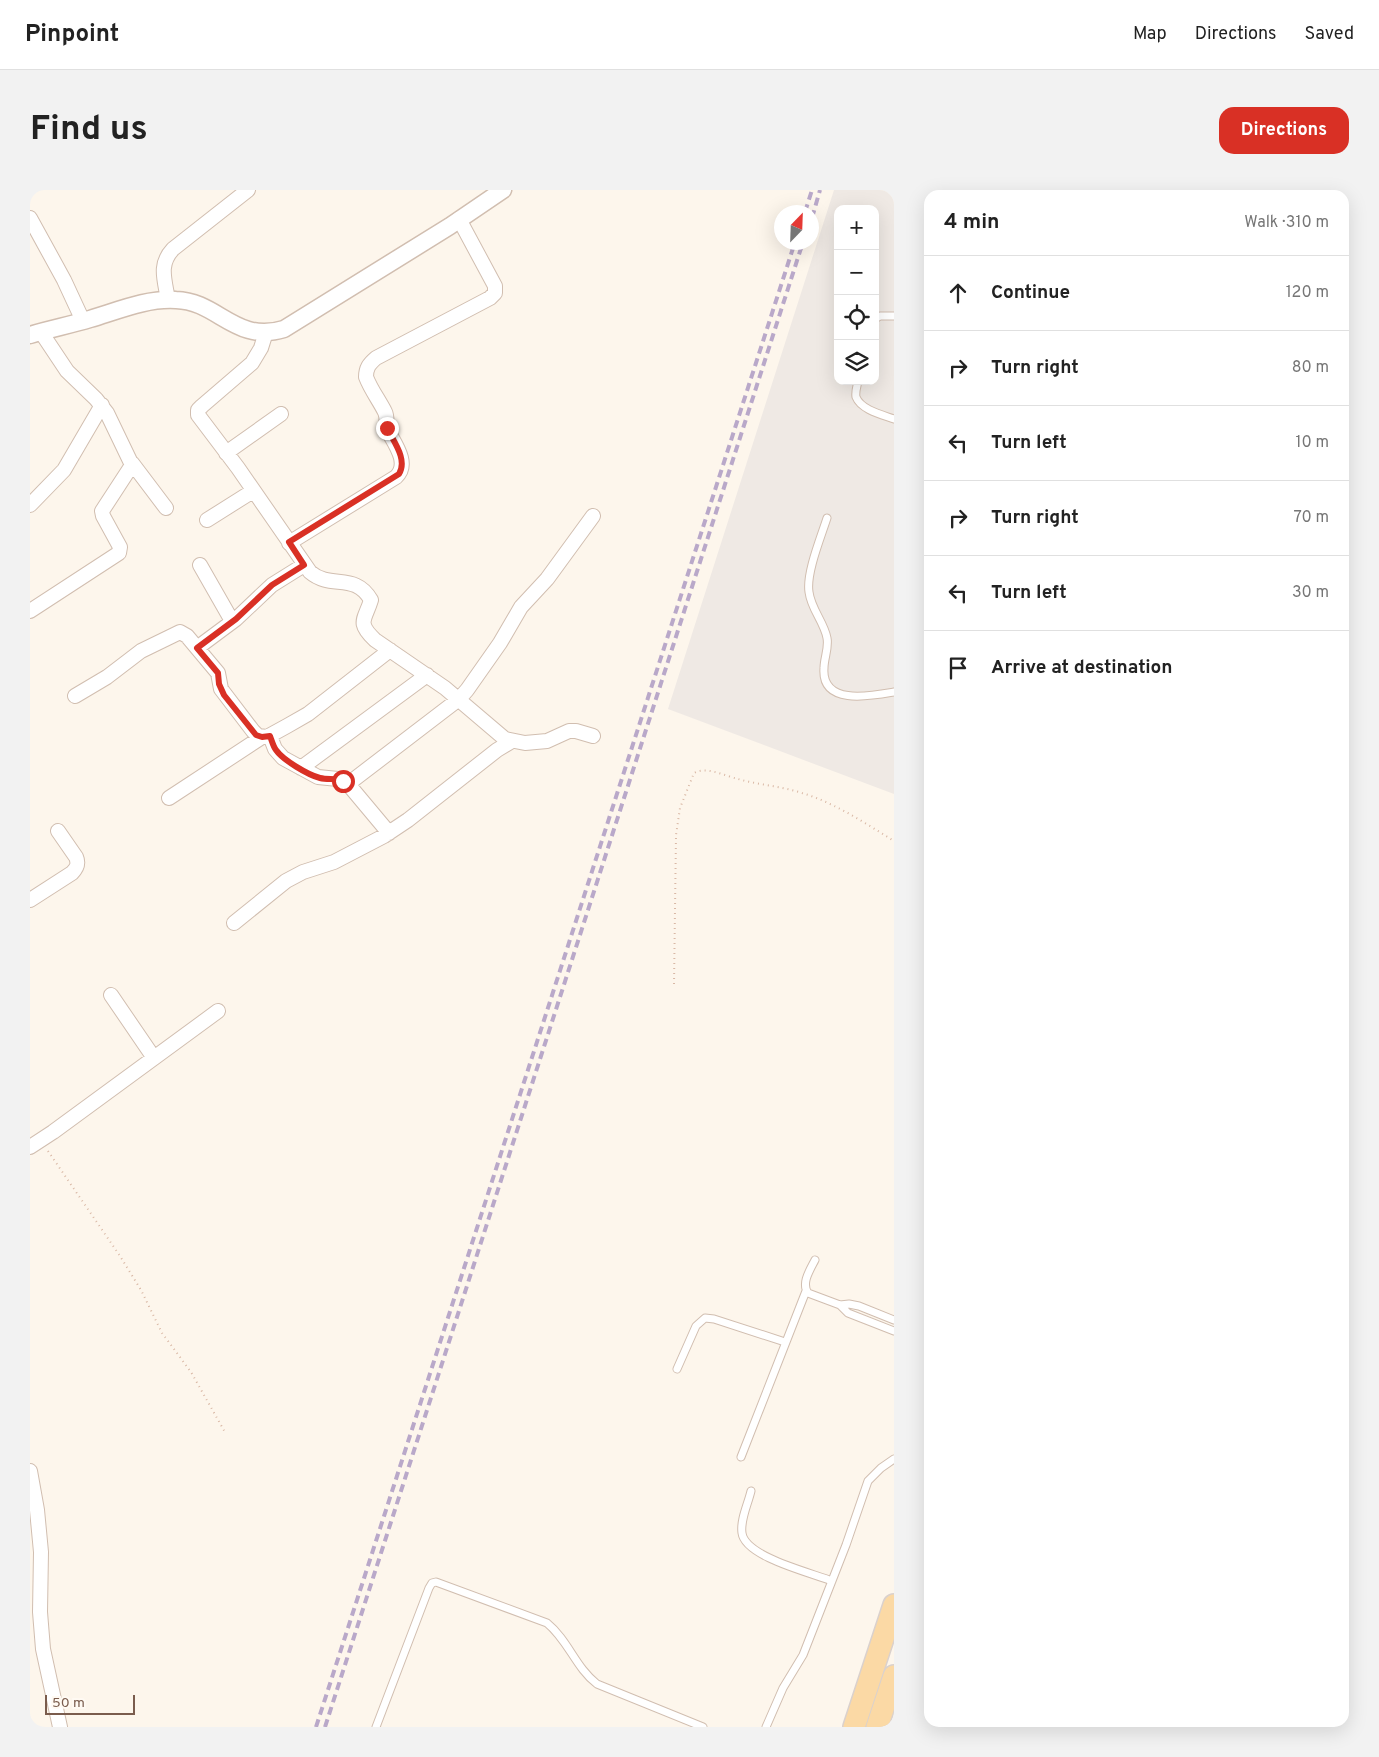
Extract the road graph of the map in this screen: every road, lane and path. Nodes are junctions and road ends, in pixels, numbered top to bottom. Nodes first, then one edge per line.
1 (248, 190) edge
2 (503, 190) edge
3 (30, 218) edge
4 (459, 219) junction
5 (168, 300) junction
6 (894, 316) edge
7 (879, 317) edge
8 (83, 321) junction
9 (266, 332) junction
10 (35, 333) edge
11 (858, 385) edge
12 (102, 406) junction
13 (281, 414) dead end
14 (894, 419) edge
15 (226, 453) junction
16 (132, 463) junction
17 (253, 491) junction
18 (30, 505) edge
19 (166, 508) dead end
20 (593, 516) dead end
21 (827, 518) dead end
22 (207, 520) dead end
23 (289, 542) junction
24 (200, 565) dead end
25 (304, 565) junction
26 (30, 612) edge
27 (232, 621) junction
28 (197, 648) junction
29 (390, 650) junction
30 (427, 675) junction
31 (894, 692) edge
32 (75, 696) dead end
33 (459, 699) junction
34 (266, 736) junction
35 (593, 736) dead end
36 (512, 741) junction
37 (301, 768) junction
38 (348, 784) junction
39 (169, 798) dead end
40 (58, 831) dead end
41 (389, 832) junction
42 (894, 841) edge
43 (30, 900) edge
44 (234, 923) dead end
45 (674, 984) dead end
46 (111, 995) dead end
47 (218, 1011) dead end
48 (154, 1058) junction
49 (34, 1141) edge
50 (815, 1260) dead end
51 (806, 1290) junction
52 (840, 1305) junction
53 (894, 1320) edge
54 (894, 1331) edge
55 (786, 1342) junction
56 (678, 1369) dead end
57 (226, 1434) dead end
58 (741, 1457) dead end
59 (894, 1459) edge
60 (30, 1471) edge
61 (751, 1491) dead end
62 (832, 1581) junction
63 (894, 1605) edge
64 (894, 1650) edge
65 (894, 1676) edge
66 (60, 1727) edge
67 (376, 1727) edge
68 (703, 1727) edge
69 (766, 1727) edge
70 (854, 1727) edge
71 (869, 1727) edge
72 (877, 1727) edge

1 - 5 street
2 - 4 street
3 - 8 street
4 - 9 street
4 - 23 street
5 - 8 street
5 - 9 street
6 - 7 lane
8 - 10 street
9 - 15 street
10 - 12 street
11 - 14 lane
12 - 16 street
12 - 18 street
13 - 15 street
15 - 17 street
16 - 19 street
16 - 26 street
17 - 22 street
17 - 23 street
20 - 33 street
21 - 31 lane
23 - 25 street
24 - 27 street
25 - 27 street
25 - 29 street
27 - 28 street
28 - 32 street
28 - 34 street
29 - 30 street
29 - 34 street
30 - 33 street
30 - 37 street
33 - 36 street
33 - 38 street
34 - 37 street
34 - 39 street
35 - 36 street
36 - 41 street
37 - 38 street
38 - 41 street
40 - 43 street
41 - 44 street
42 - 45 path
46 - 48 street
47 - 48 street
48 - 49 street
49 - 57 path
50 - 51 lane
51 - 52 lane
51 - 55 lane
52 - 53 lane
52 - 54 lane
55 - 56 lane
55 - 58 lane
59 - 62 lane
60 - 66 street
61 - 62 lane
62 - 69 lane
63 - 70 main road
64 - 71 main road
65 - 72 main road
67 - 68 lane

